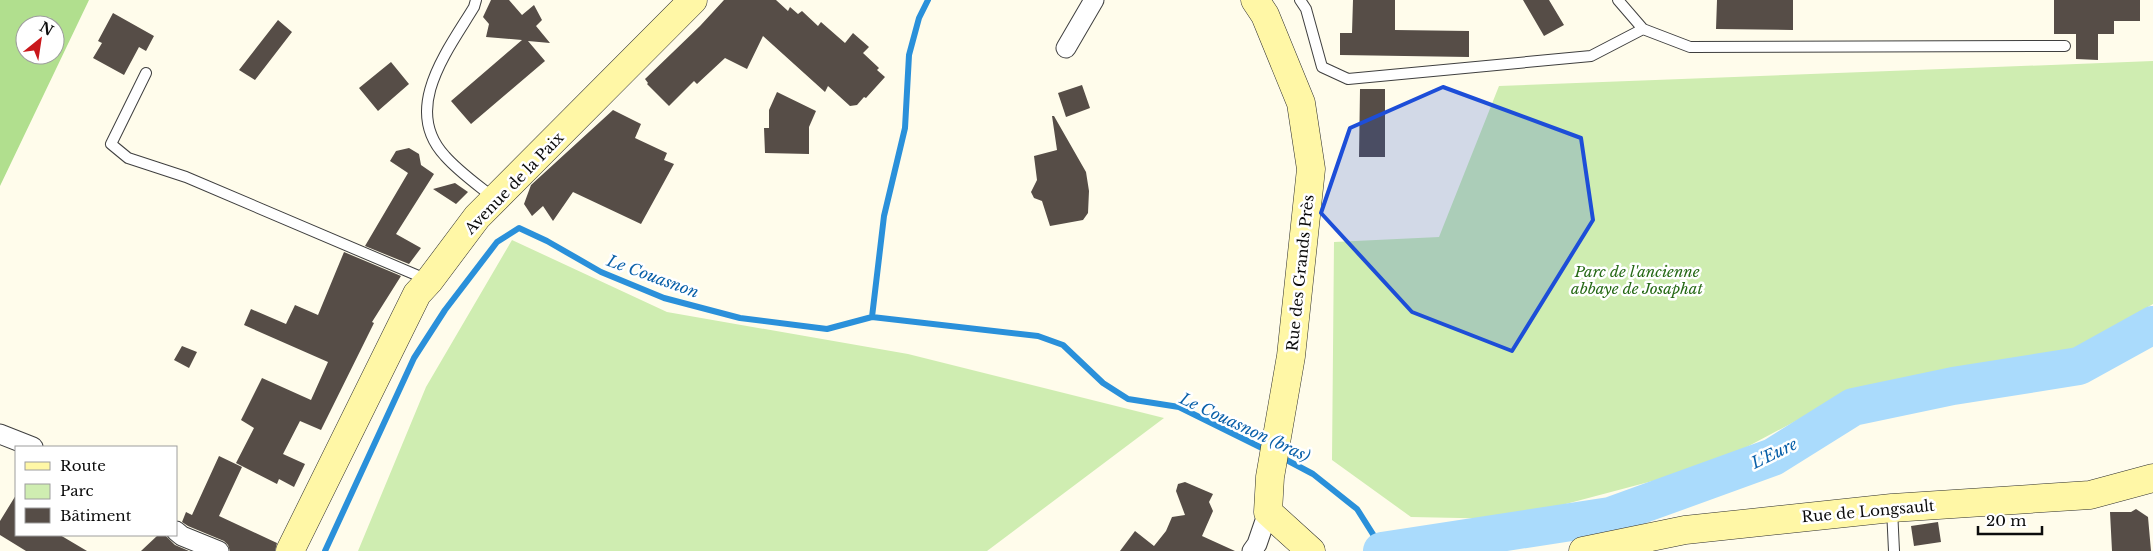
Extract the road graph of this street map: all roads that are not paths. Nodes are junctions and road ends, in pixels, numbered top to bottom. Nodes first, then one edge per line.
1 (476, 0) edge
2 (693, 0) edge
3 (1094, 0) edge
4 (1255, 0) edge
5 (1300, 0) edge
6 (1618, 0) edge
7 (1643, 29) junction
8 (2065, 46) dead end
9 (1066, 48) dead end
10 (146, 73) dead end
11 (495, 199) junction
12 (429, 281) junction
13 (0, 434) edge
14 (30, 446) edge
15 (2153, 478) edge
16 (1892, 508) junction
17 (1268, 512) junction
18 (178, 533) edge
19 (1306, 547) edge
20 (218, 551) edge
21 (290, 551) edge
22 (1252, 551) edge
23 (1584, 551) edge
24 (1894, 551) edge

1 - 11 lane
2 - 11 street, Avenue de la Paix
3 - 9 street
4 - 17 street, Rue des Grands Près
5 - 7 lane
6 - 7 lane
7 - 8 lane
10 - 12 lane
11 - 12 street, Avenue de la Paix
12 - 21 street, Avenue de la Paix
13 - 14 street
15 - 16 street, Rue de Longsault
16 - 23 street, Rue de Longsault
16 - 24 lane
17 - 19 street
17 - 22 street, Rue des Grands Près
18 - 20 street

